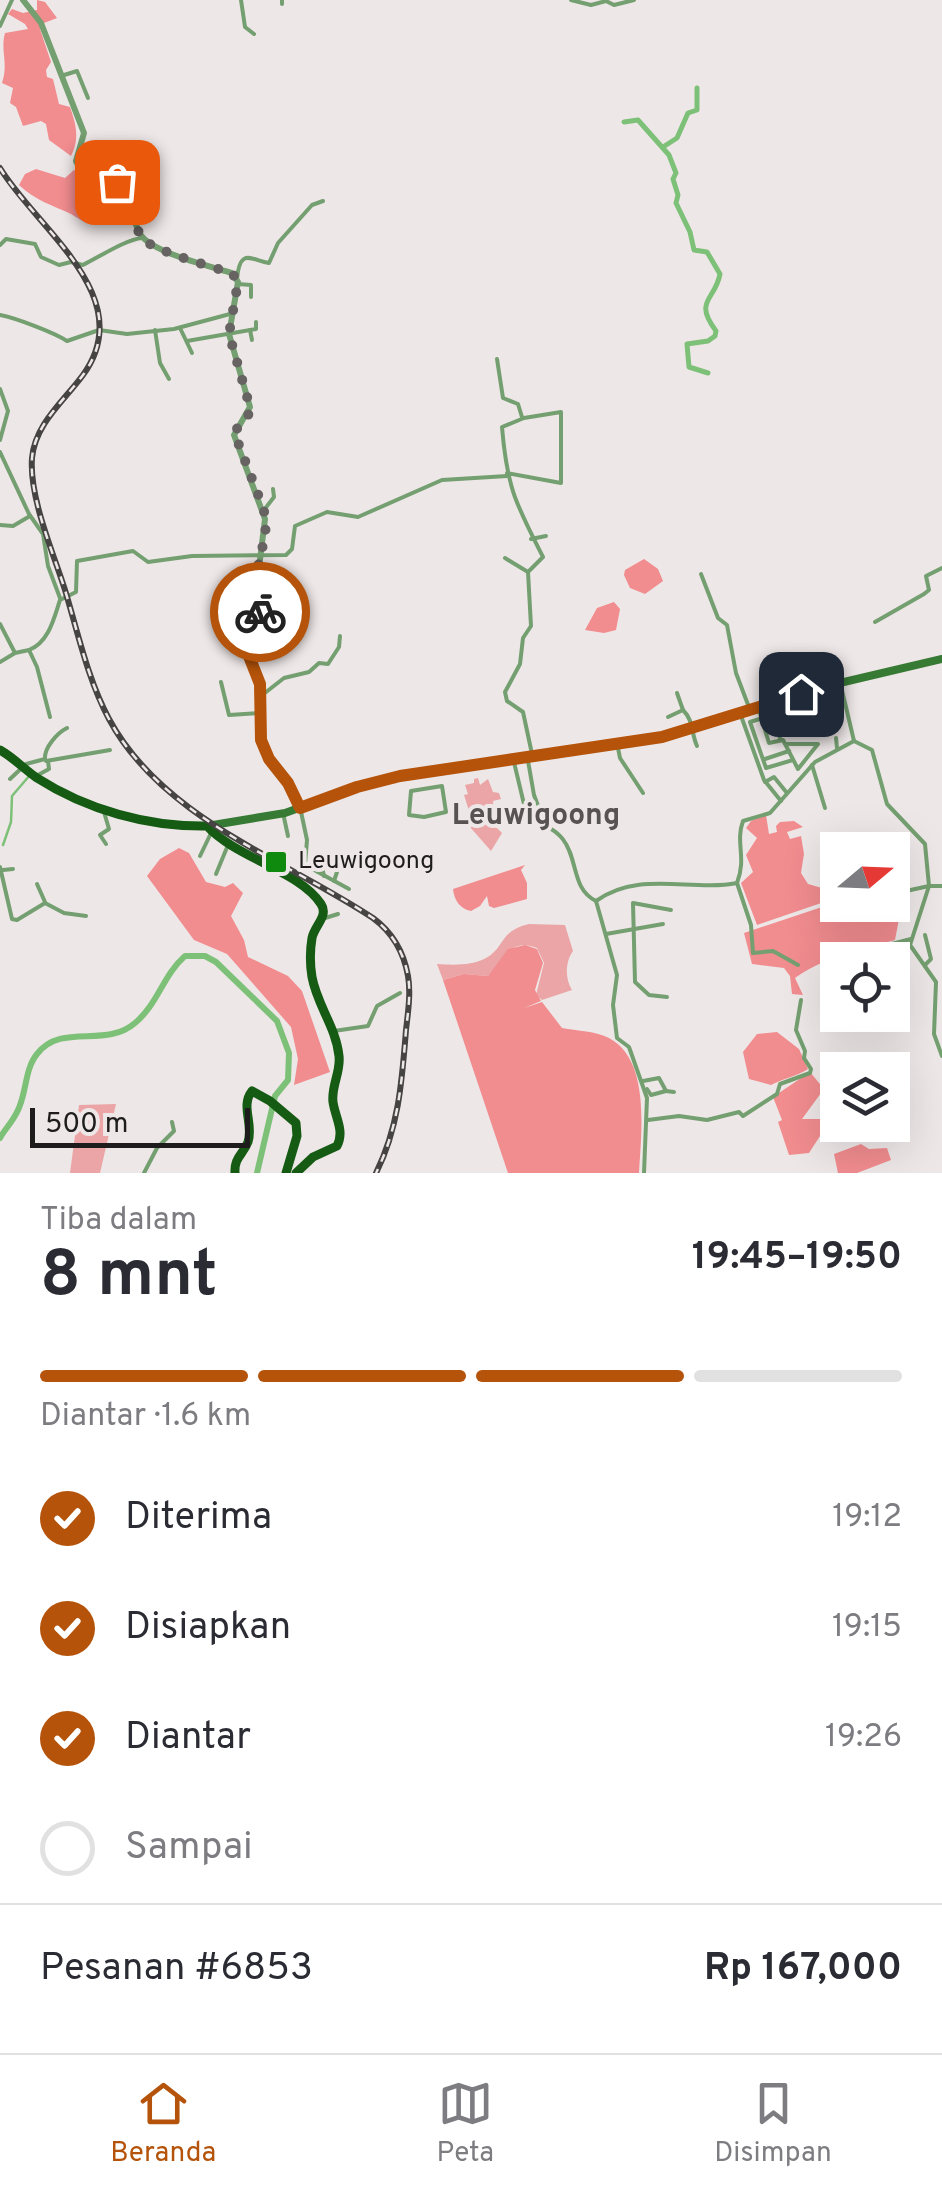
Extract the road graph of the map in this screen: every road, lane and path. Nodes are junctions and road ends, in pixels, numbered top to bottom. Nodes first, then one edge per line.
1 (12, 0) edge
2 (23, 0) edge
3 (242, 0) edge
4 (570, 0) edge
5 (634, 0) edge
6 (0, 26) edge
7 (254, 34) dead end
8 (61, 76) junction
9 (88, 98) dead end
10 (323, 201) dead end
11 (142, 238) junction
12 (0, 245) edge
13 (238, 282) junction
14 (250, 297) dead end
15 (230, 314) junction
16 (0, 315) edge
17 (256, 322) dead end
18 (180, 328) junction
19 (155, 330) junction
20 (250, 330) junction
21 (229, 334) junction
22 (252, 340) dead end
23 (187, 341) junction
24 (192, 353) dead end
25 (497, 359) dead end
26 (169, 379) dead end
27 (0, 390) edge
28 (505, 399) junction
29 (505, 409) dead end
30 (522, 418) junction
31 (0, 440) edge
32 (0, 452) edge
33 (507, 474) junction
34 (272, 489) dead end
35 (264, 510) junction
36 (30, 516) junction
37 (0, 525) edge
38 (546, 536) dead end
39 (531, 538) junction
40 (259, 557) junction
41 (505, 558) dead end
42 (942, 568) edge
43 (528, 572) junction
44 (701, 574) dead end
45 (60, 599) junction
46 (875, 622) dead end
47 (0, 624) edge
48 (340, 636) dead end
49 (30, 650) junction
50 (14, 653) junction
51 (942, 659) edge
52 (0, 662) edge
53 (221, 682) dead end
54 (840, 683) junction
55 (677, 692) dead end
56 (261, 696) junction
57 (682, 710) junction
58 (749, 710) junction
59 (260, 712) junction
60 (779, 713) dead end
61 (771, 716) junction
62 (50, 717) dead end
63 (668, 717) dead end
64 (761, 719) junction
65 (67, 728) dead end
66 (776, 728) junction
67 (694, 729) junction
68 (766, 731) junction
69 (780, 738) junction
70 (836, 738) dead end
71 (854, 741) junction
72 (617, 743) junction
73 (769, 743) junction
74 (786, 744) junction
75 (697, 746) dead end
76 (759, 747) junction
77 (838, 748) junction
78 (0, 750) edge
79 (110, 750) dead end
80 (789, 751) junction
81 (529, 755) junction
82 (513, 758) junction
83 (764, 760) junction
84 (793, 760) junction
85 (44, 761) junction
86 (812, 765) junction
87 (770, 768) junction
88 (29, 769) junction
89 (416, 774) junction
90 (774, 777) junction
91 (10, 779) dead end
92 (765, 782) junction
93 (418, 788) junction
94 (643, 793) dead end
95 (787, 793) junction
96 (781, 801) junction
97 (86, 804) junction
98 (300, 808) junction
99 (825, 808) dead end
100 (283, 814) junction
101 (552, 820) dead end
102 (544, 822) junction
103 (210, 828) junction
104 (288, 836) dead end
105 (106, 844) dead end
106 (228, 845) junction
107 (319, 854) dead end
108 (330, 854) dead end
109 (200, 856) dead end
110 (2, 869) edge
111 (14, 869) dead end
112 (216, 874) dead end
113 (324, 876) junction
114 (334, 881) junction
115 (737, 883) junction
116 (37, 884) dead end
117 (929, 886) junction
118 (942, 886) edge
119 (349, 889) dead end
120 (910, 890) edge
121 (46, 902) junction
122 (596, 902) junction
123 (671, 910) dead end
124 (338, 914) dead end
125 (86, 916) dead end
126 (322, 919) junction
127 (663, 924) dead end
128 (634, 927) junction
129 (606, 934) junction
130 (925, 934) dead end
131 (911, 939) junction
132 (899, 942) edge
133 (798, 964) dead end
134 (925, 965) junction
135 (400, 992) dead end
136 (667, 997) dead end
137 (801, 1000) dead end
138 (334, 1031) junction
139 (942, 1056) edge
140 (643, 1084) junction
141 (666, 1091) junction
142 (674, 1092) dead end
143 (648, 1120) junction
144 (172, 1122) dead end
145 (144, 1173) edge
146 (235, 1173) edge
147 (286, 1173) edge
148 (296, 1173) edge
149 (644, 1173) edge

1 - 6 street
2 - 8 street
3 - 7 street
4 - 5 street
8 - 9 street
8 - 11 street
10 - 13 street
11 - 12 street
11 - 13 street
13 - 14 street
13 - 15 street
15 - 18 street
15 - 21 street
16 - 19 street
17 - 20 street
18 - 19 street
18 - 23 street
19 - 26 street
20 - 21 street
20 - 22 street
21 - 23 street
21 - 35 street
23 - 24 street
25 - 28 street
27 - 31 street
28 - 29 street
28 - 30 street
30 - 33 street
30 - 33 street
32 - 36 street
33 - 39 street
33 - 40 street
34 - 35 street
35 - 40 street
36 - 37 street
36 - 45 street
38 - 39 street
39 - 43 street
40 - 45 street
40 - 56 street
41 - 43 street
42 - 46 street
43 - 81 street
44 - 58 street
45 - 49 street
47 - 50 street
48 - 56 street
49 - 50 street
49 - 62 street
50 - 52 street
51 - 54 main road
53 - 59 street
54 - 58 main road
54 - 71 street
55 - 57 street
56 - 59 street
57 - 63 street
57 - 67 street
58 - 64 street
58 - 67 main road
58 - 92 street
59 - 98 street
60 - 61 street
61 - 64 street
61 - 66 street
64 - 68 street
64 - 76 street
65 - 85 street
66 - 68 street
66 - 69 street
67 - 72 main road
67 - 75 street
68 - 73 street
69 - 73 street
69 - 74 street
70 - 77 street
71 - 77 street
71 - 117 street
72 - 81 main road
72 - 94 street
73 - 76 street
74 - 80 street
74 - 84 street
76 - 83 street
77 - 86 street
78 - 88 main road
79 - 85 street
80 - 83 street
80 - 84 street
81 - 82 main road
81 - 102 street
82 - 89 main road
82 - 102 street
83 - 87 street
84 - 87 street
85 - 88 street
85 - 88 street
86 - 95 street
86 - 99 street
87 - 90 street
88 - 91 street
88 - 97 main road
89 - 93 street
89 - 98 main road
90 - 92 street
90 - 95 street
92 - 96 street
93 - 93 street
95 - 96 street
96 - 115 street
97 - 103 main road
97 - 105 street
98 - 100 main road
98 - 113 street
100 - 103 main road
100 - 104 street
101 - 102 street
102 - 122 street
103 - 106 main road
103 - 109 street
106 - 112 street
106 - 126 main road
107 - 113 street
108 - 114 street
110 - 111 street
110 - 121 street
113 - 114 street
114 - 119 street
115 - 122 street
115 - 133 street
116 - 121 street
117 - 118 street
117 - 120 street
117 - 131 street
121 - 125 street
122 - 129 street
123 - 128 street
124 - 126 street
126 - 138 main road
127 - 128 street
128 - 129 street
128 - 136 street
129 - 140 street
130 - 134 street
131 - 132 street
131 - 134 street
134 - 139 street
135 - 138 street
137 - 143 street
138 - 148 main road
140 - 141 street
140 - 141 street
140 - 143 street
141 - 142 street
143 - 149 street
144 - 145 street
146 - 147 main road

